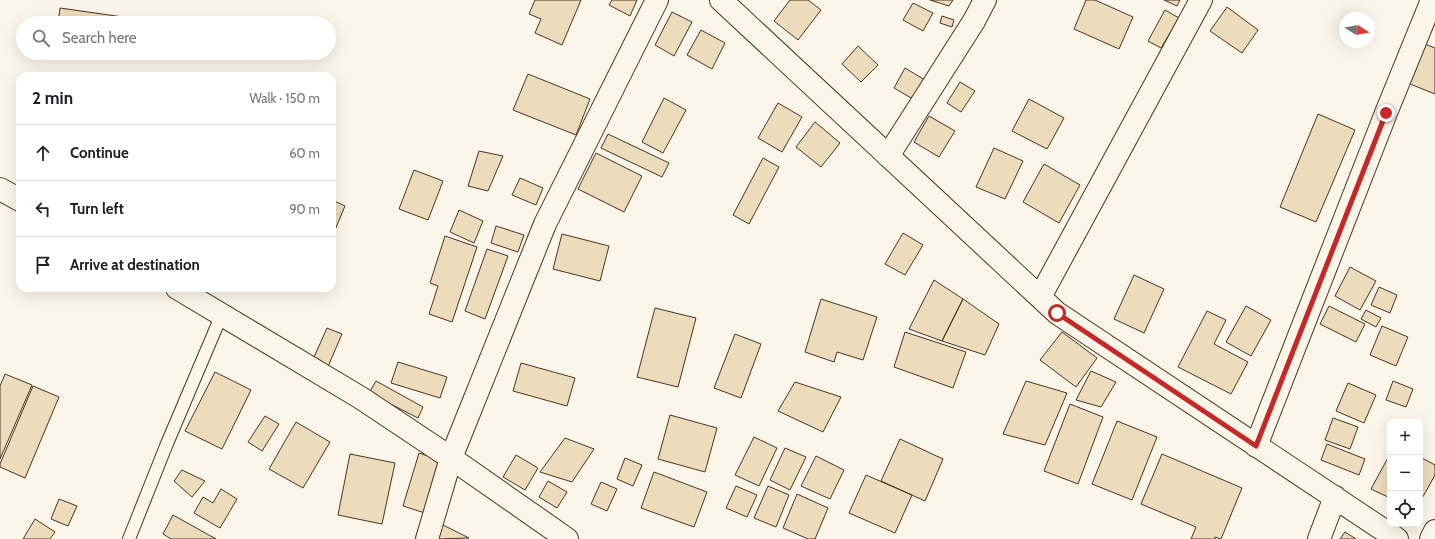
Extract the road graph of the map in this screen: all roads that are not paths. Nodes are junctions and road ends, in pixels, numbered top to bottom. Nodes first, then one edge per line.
1 (657, 0) edge
2 (721, 0) edge
3 (985, 0) edge
4 (1201, 0) edge
5 (1432, 0) edge
6 (888, 156) junction
7 (0, 189) edge
8 (16, 198) edge
9 (184, 292) edge
10 (1040, 297) junction
11 (222, 314) junction
12 (1256, 446) junction
13 (451, 458) junction
14 (1335, 498) junction
15 (1435, 531) edge
16 (129, 539) edge
17 (427, 539) edge
18 (568, 539) edge
19 (1319, 539) edge
20 (1397, 539) edge
21 (1431, 539) edge

1 - 13 street
2 - 6 street
3 - 6 street
4 - 10 street
5 - 12 street
6 - 10 street
7 - 8 street
9 - 11 street
10 - 12 street
11 - 13 street
11 - 16 lane
12 - 14 street
13 - 17 street
13 - 18 street
14 - 19 street
14 - 20 street
15 - 21 street

